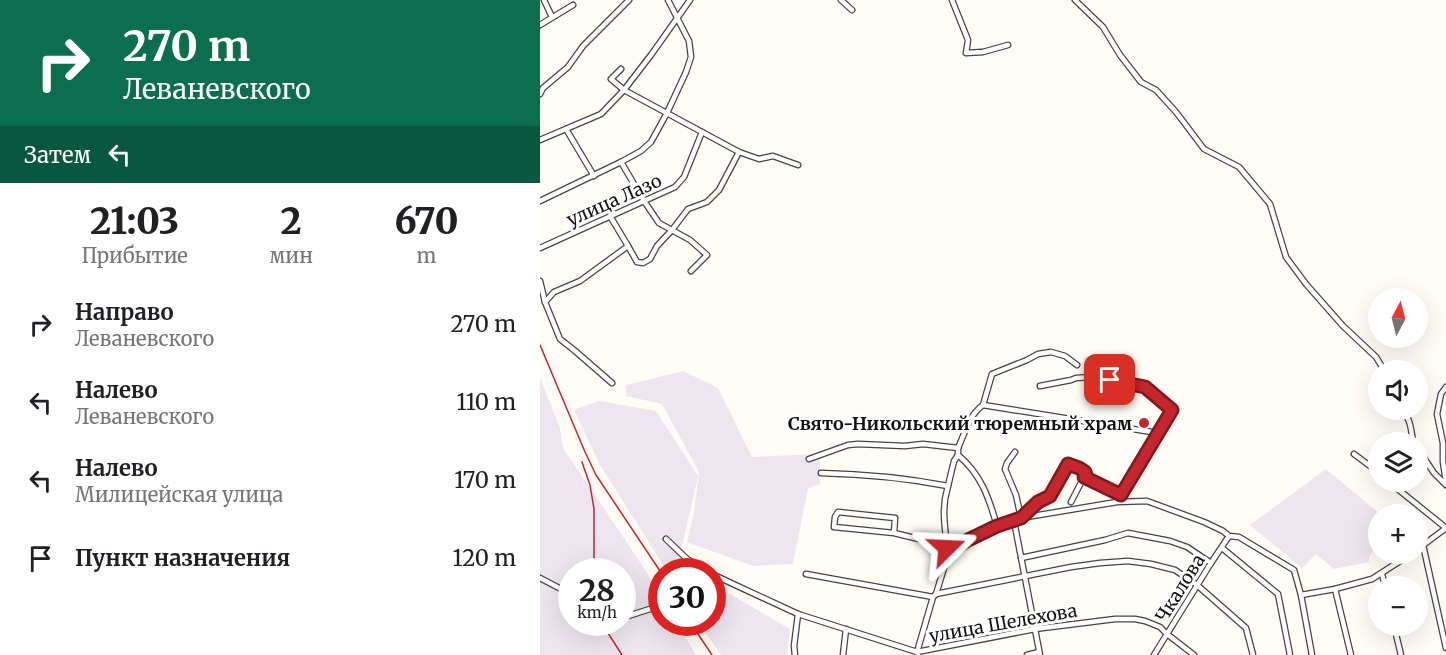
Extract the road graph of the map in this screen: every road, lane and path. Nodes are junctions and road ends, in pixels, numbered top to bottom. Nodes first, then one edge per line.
1 (544, 0) edge
2 (628, 0) edge
3 (668, 0) edge
4 (690, 0) edge
5 (841, 0) edge
6 (952, 0) edge
7 (1075, 0) edge
8 (573, 5) dead end
9 (852, 10) dead end
10 (552, 17) junction
11 (677, 18) junction
12 (540, 25) edge
13 (1008, 45) dead end
14 (621, 69) dead end
15 (624, 90) junction
16 (540, 94) edge
17 (667, 113) junction
18 (566, 129) junction
19 (702, 132) junction
20 (540, 140) edge
21 (739, 152) junction
22 (621, 162) junction
23 (798, 165) dead end
24 (594, 176) junction
25 (540, 201) edge
26 (644, 201) junction
27 (610, 216) junction
28 (672, 230) junction
29 (628, 246) junction
30 (540, 248) edge
31 (691, 270) dead end
32 (540, 281) edge
33 (546, 302) junction
34 (1378, 360) edge
35 (1077, 364) dead end
36 (612, 383) dead end
37 (1040, 386) dead end
38 (1446, 387) edge
39 (983, 405) junction
40 (1158, 433) junction
41 (958, 448) junction
42 (1015, 452) dead end
43 (1354, 454) dead end
44 (958, 455) junction
45 (809, 459) dead end
46 (1444, 461) edge
47 (1368, 464) edge
48 (1428, 464) edge
49 (821, 473) dead end
50 (1084, 477) junction
51 (1446, 483) edge
52 (948, 486) junction
53 (1401, 492) edge
54 (1071, 502) dead end
55 (1021, 518) junction
56 (1014, 521) junction
57 (997, 526) junction
58 (1446, 528) edge
59 (894, 533) junction
60 (1229, 536) junction
61 (666, 539) dead end
62 (1428, 541) edge
63 (1222, 549) junction
64 (948, 550) junction
65 (686, 558) edge
66 (1021, 558) junction
67 (1211, 563) junction
68 (1396, 564) edge
69 (1427, 564) edge
70 (806, 574) dead end
71 (1382, 574) joint
72 (1024, 577) junction
73 (540, 578) edge
74 (726, 582) edge
75 (1197, 585) junction
76 (558, 587) edge
77 (1335, 589) junction
78 (1300, 595) junction
79 (934, 596) junction
80 (798, 614) junction
81 (846, 629) junction
82 (1035, 629) junction
83 (1167, 634) junction
84 (1396, 636) edge
85 (1446, 648) edge
86 (918, 653) edge
87 (1039, 654) edge
88 (795, 655) edge
89 (843, 655) edge
90 (1027, 655) edge
91 (1154, 655) edge
92 (1194, 655) edge
93 (1253, 655) edge
94 (1290, 655) edge
95 (1312, 655) edge
96 (1351, 655) edge
97 (1401, 655) edge

1 - 10 street
2 - 16 street
3 - 11 street
4 - 11 street
5 - 9 street
6 - 13 street
7 - 34 street
8 - 10 street
10 - 12 street
11 - 15 street
11 - 17 street
14 - 15 street
15 - 17 street
15 - 18 street
17 - 19 street
17 - 22 street
18 - 20 street
18 - 24 street
19 - 21 street
19 - 26 street, улица Лазо
21 - 23 street
21 - 28 street
22 - 24 street
22 - 26 street
24 - 25 street
26 - 27 street, улица Лазо
26 - 28 street
27 - 29 street
27 - 30 street, улица Лазо
28 - 29 street
28 - 31 street
29 - 33 street
32 - 33 street
33 - 36 street
35 - 39 street
37 - 40 street
38 - 46 street
39 - 40 street
39 - 41 street
40 - 50 street
41 - 44 street
41 - 45 street
42 - 55 street
43 - 47 street
44 - 52 street
44 - 57 street
46 - 51 street
48 - 51 street
49 - 52 street
50 - 54 street
50 - 55 street
52 - 64 street
53 - 58 street
55 - 56 street
55 - 60 street
56 - 57 street
56 - 66 street
57 - 64 street
58 - 62 street
59 - 59 street
59 - 64 street
60 - 63 street, Чкалова
60 - 78 street
61 - 65 street, улица Шелехова
63 - 67 street, Чкалова
63 - 94 street
64 - 79 street
66 - 67 street
66 - 72 street
67 - 75 street, Чкалова
68 - 71 street
69 - 85 street
70 - 79 street
71 - 77 street
72 - 75 street
72 - 79 street
72 - 82 street
73 - 76 street
74 - 80 street, улица Шелехова
75 - 83 street, Чкалова
75 - 93 street
77 - 78 street
77 - 96 street
78 - 95 street
79 - 86 street
80 - 81 street, улица Шелехова
80 - 88 street
81 - 86 street, улица Шелехова
81 - 89 street
82 - 83 street, улица Шелехова
82 - 86 street, улица Шелехова
82 - 87 street
83 - 91 street, Чкалова
83 - 92 street, улица Шелехова
84 - 97 street
87 - 90 street

